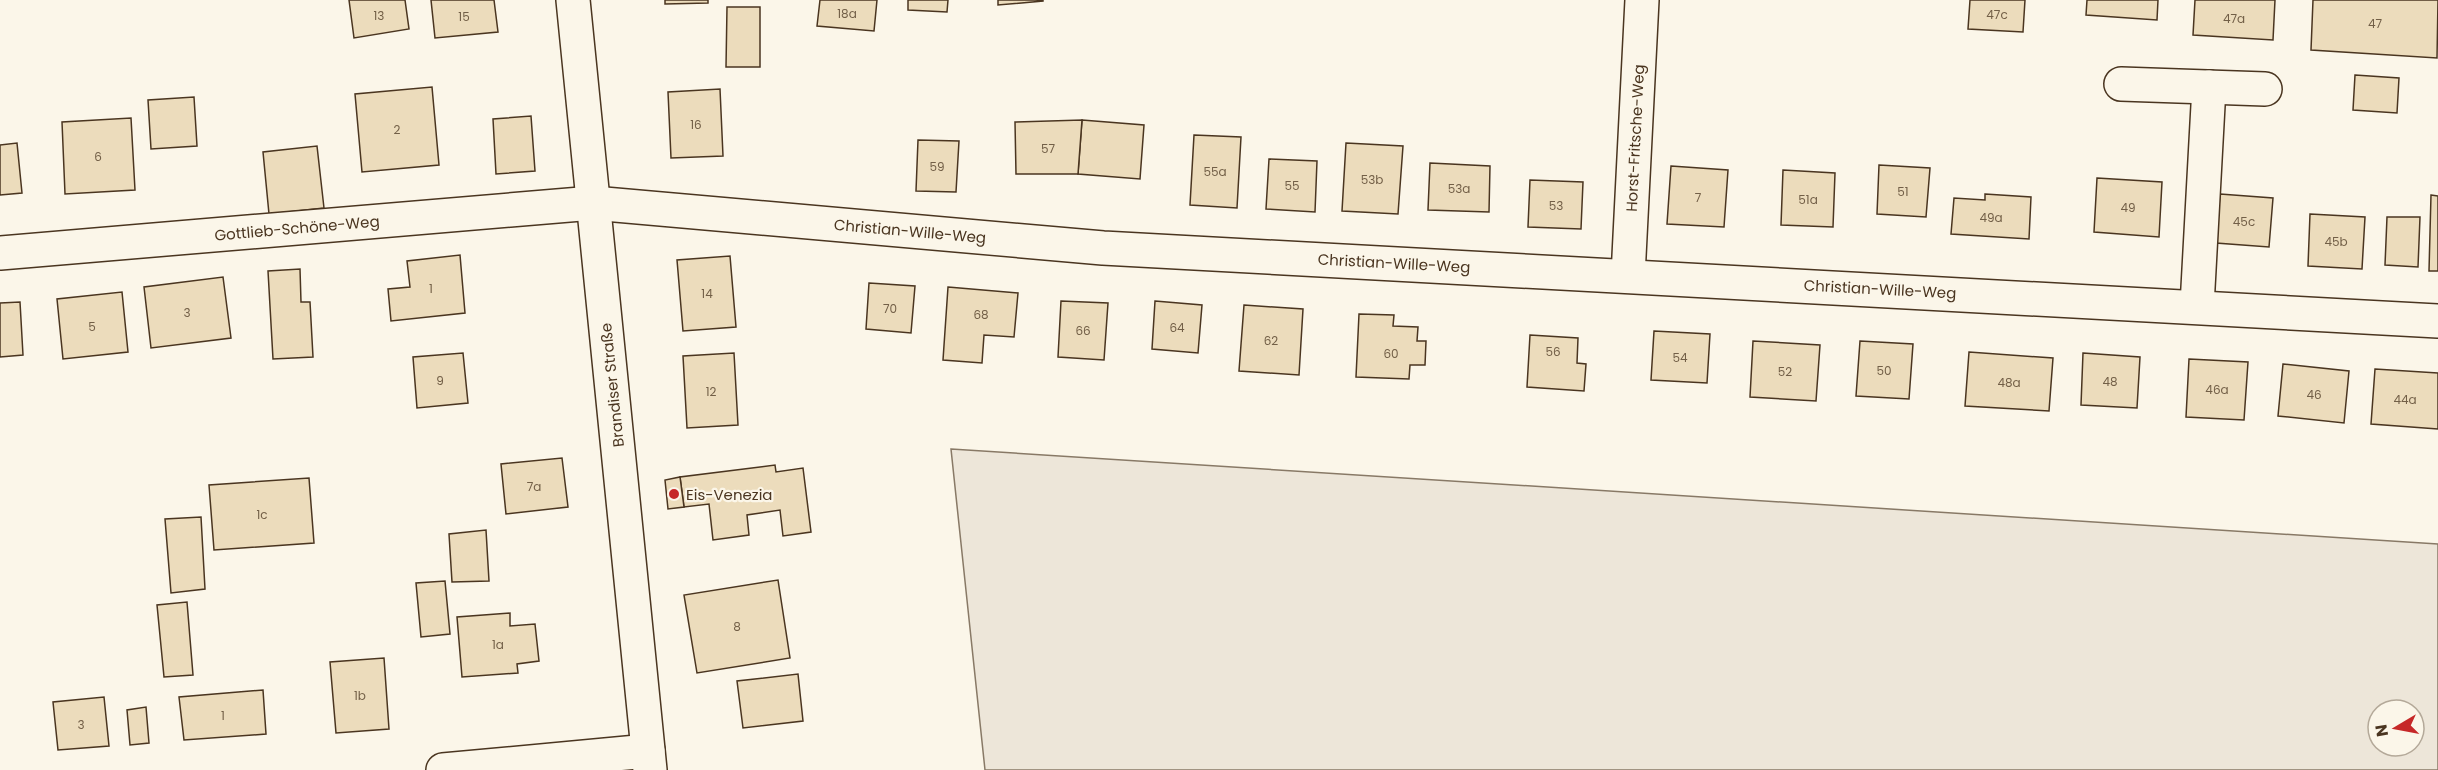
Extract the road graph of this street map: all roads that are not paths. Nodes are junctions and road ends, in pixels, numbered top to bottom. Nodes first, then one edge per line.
1 (573, 0) edge
2 (1642, 0) edge
3 (2121, 84) dead end
4 (2209, 87) junction
5 (2265, 89) dead end
6 (593, 203) junction
7 (0, 253) edge
8 (1628, 276) junction
9 (2197, 306) junction
10 (2438, 321) edge
11 (649, 761) edge
12 (443, 770) edge

1 - 6 street, Brandiser Straße
2 - 8 street, Horst-Fritsche-Weg
3 - 4 street
4 - 5 street
4 - 9 street
6 - 7 street, Gottlieb-Schöne-Weg
6 - 8 street, Christian-Wille-Weg
6 - 11 street, Brandiser Straße
8 - 9 street, Christian-Wille-Weg
9 - 10 street, Christian-Wille-Weg
11 - 12 street

